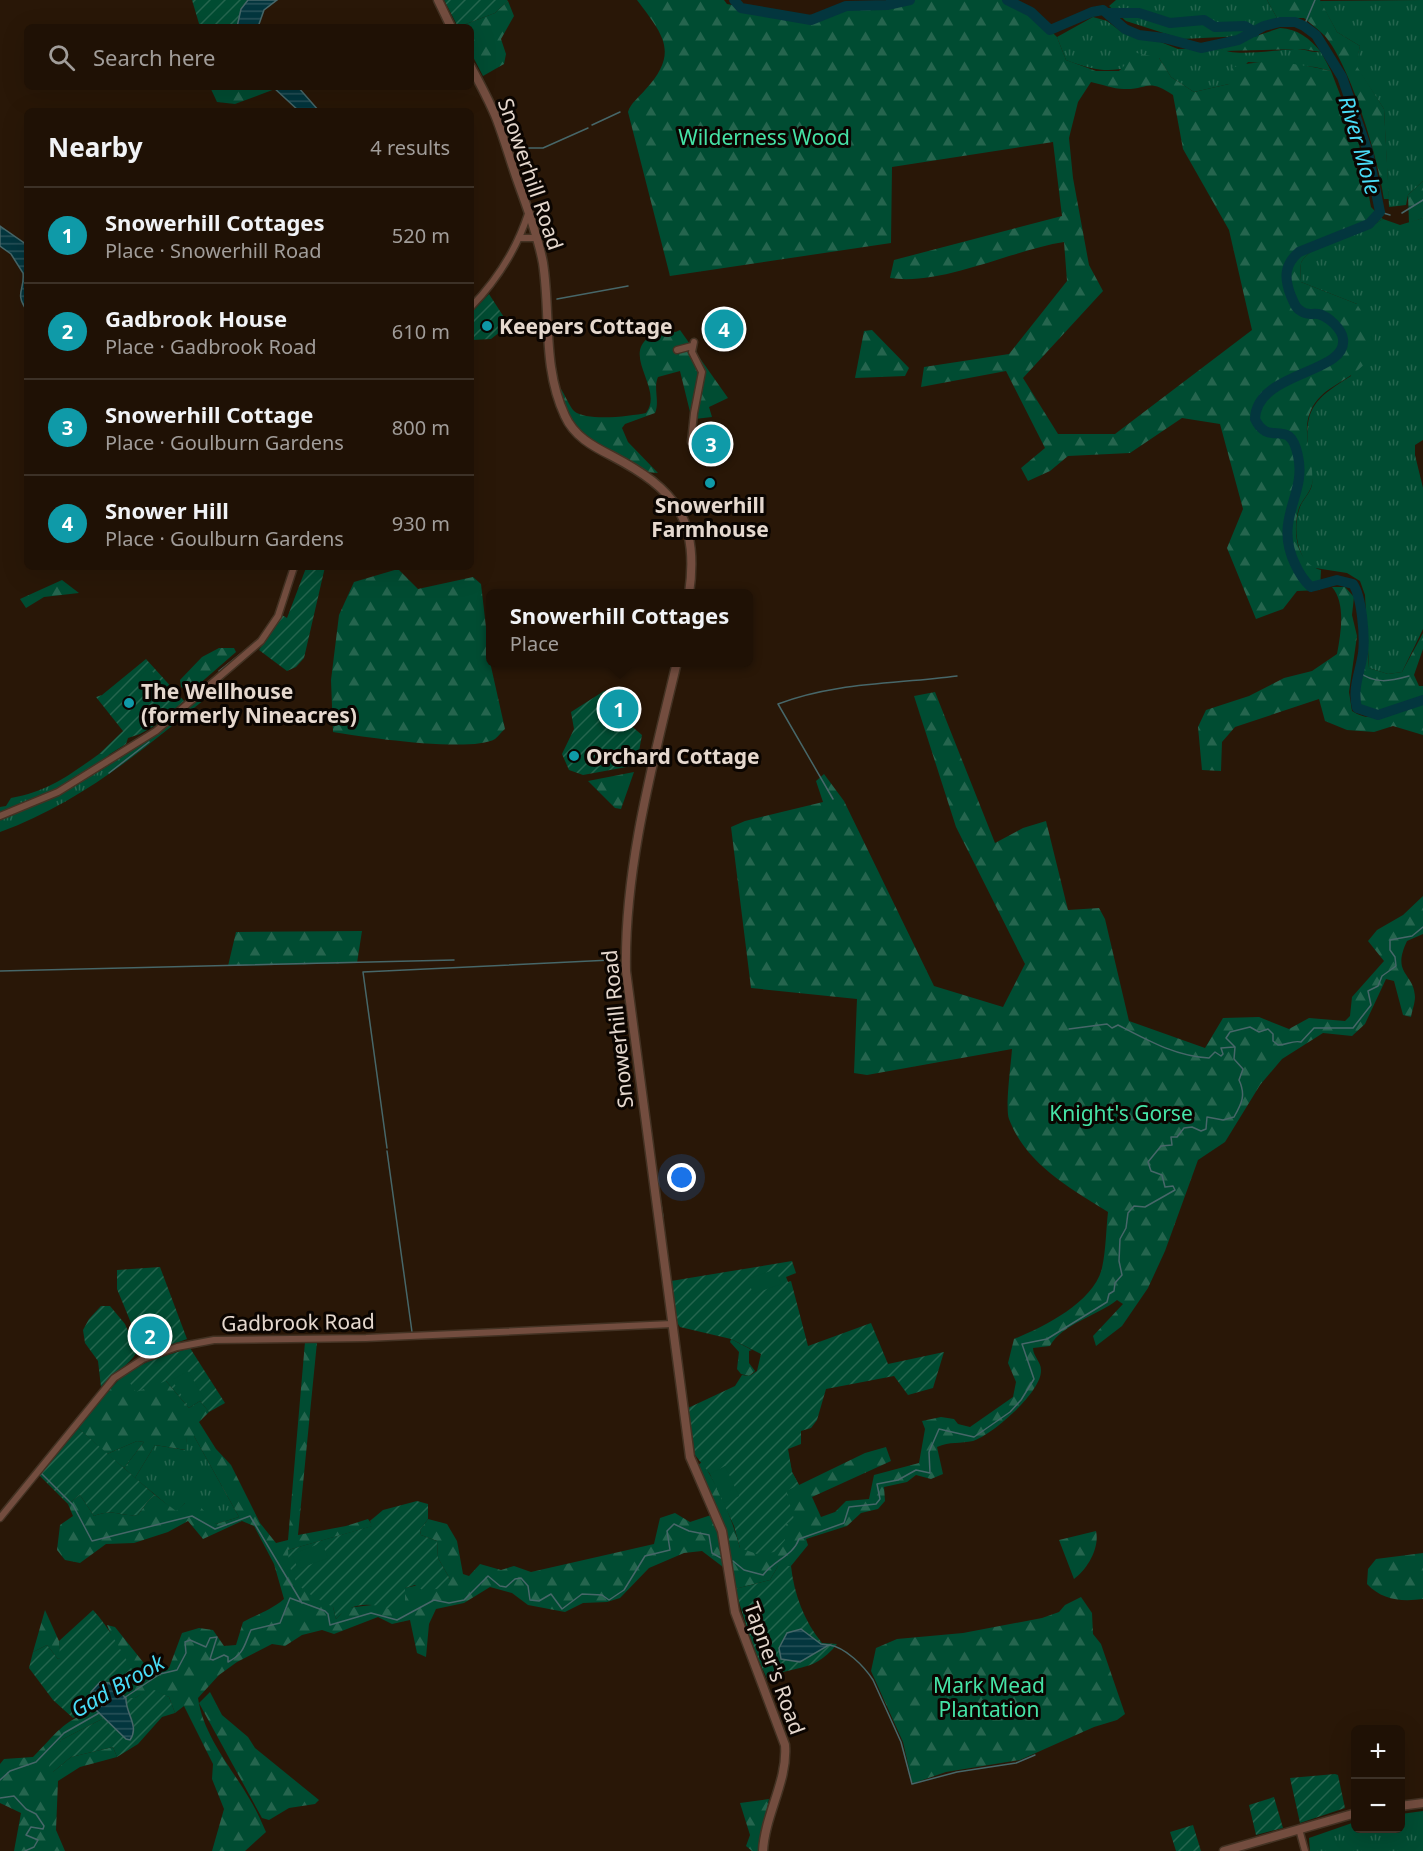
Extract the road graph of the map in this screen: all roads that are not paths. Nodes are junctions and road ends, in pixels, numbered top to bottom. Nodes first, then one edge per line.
1 (438, 0) edge
2 (450, 24) edge
3 (474, 73) edge
4 (529, 213) junction
5 (520, 238) junction
6 (537, 238) junction
7 (474, 304) edge
8 (677, 350) dead end
9 (691, 442) dead end
10 (293, 570) edge
11 (689, 589) edge
12 (676, 667) edge
13 (0, 816) edge
14 (672, 1324) junction
15 (0, 1518) edge
16 (1423, 1803) edge
17 (1405, 1805) edge
18 (1351, 1814) edge
19 (1299, 1830) junction
20 (764, 1851) edge
21 (1224, 1851) edge
22 (1305, 1851) edge

1 - 2 street
3 - 4 street, Snowerhill Road
4 - 5 street
4 - 6 street, Snowerhill Road
5 - 6 street
5 - 7 street
6 - 11 street, Snowerhill Road
8 - 9 street
10 - 13 street
12 - 14 street, Snowerhill Road
14 - 15 street, Gadbrook Road
14 - 20 street, Tapner's Road
16 - 17 street
18 - 19 street
19 - 21 street
19 - 22 street

